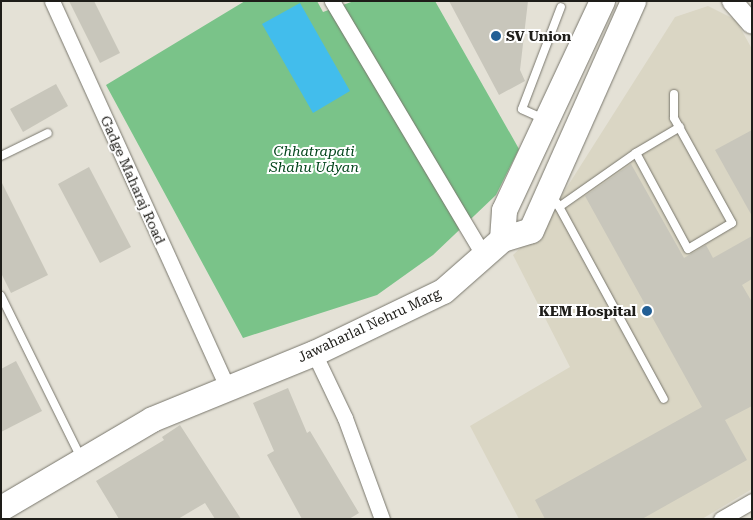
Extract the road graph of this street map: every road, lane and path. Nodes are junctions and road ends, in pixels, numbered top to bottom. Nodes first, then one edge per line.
1 (52, 1) edge
2 (332, 1) edge
3 (601, 1) edge
4 (633, 1) edge
5 (732, 1) edge
6 (561, 7) dead end
7 (752, 24) edge
8 (674, 94) dead end
9 (548, 121) junction
10 (680, 128) junction
11 (48, 133) dead end
12 (636, 153) junction
13 (1, 156) edge
14 (554, 198) junction
15 (502, 239) junction
16 (485, 258) junction
17 (1, 296) edge
18 (314, 353) junction
19 (220, 372) junction
20 (664, 399) dead end
21 (81, 458) junction
22 (752, 501) edge
23 (1, 508) edge
24 (382, 519) edge
25 (722, 519) edge

1 - 19 street, Gadge Maharaj Road
2 - 16 street
3 - 9 main road
4 - 14 main road
5 - 7 street
6 - 9 lane
8 - 10 lane
9 - 15 main road
10 - 12 lane
10 - 12 lane
11 - 13 lane
12 - 14 lane
14 - 15 main road
14 - 20 lane
15 - 16 main road, Jawaharlal Nehru Marg
16 - 18 main road, Jawaharlal Nehru Marg
17 - 21 lane
18 - 19 main road, Jawaharlal Nehru Marg
18 - 24 street
19 - 21 main road, Jawaharlal Nehru Marg
21 - 23 main road, Jawaharlal Nehru Marg
22 - 25 street

